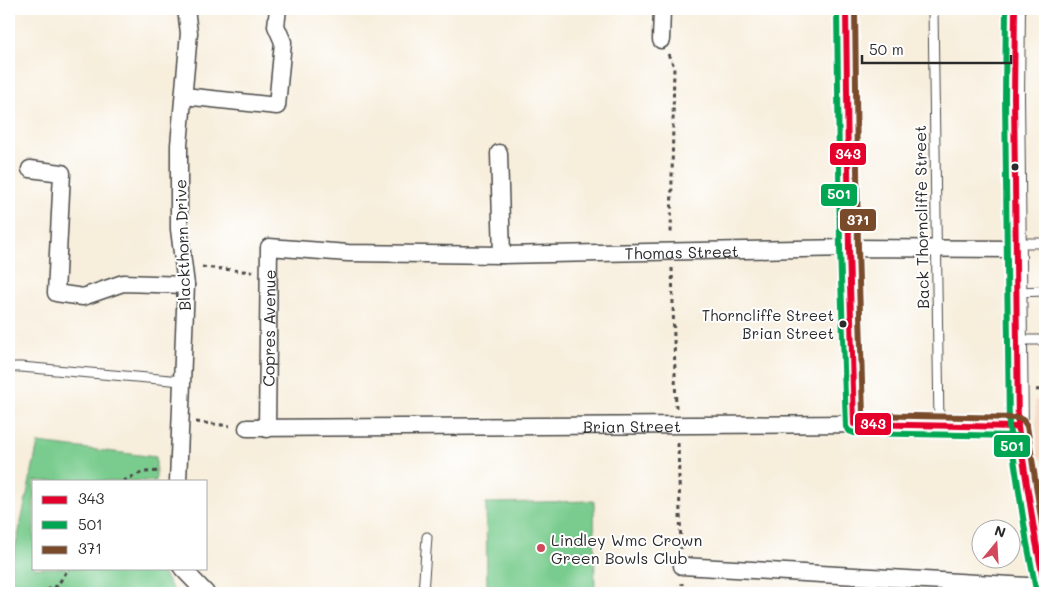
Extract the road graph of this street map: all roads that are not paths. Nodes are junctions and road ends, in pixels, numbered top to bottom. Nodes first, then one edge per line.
1 (186, 9) edge
2 (278, 9) edge
3 (662, 9) edge
4 (846, 9) edge
5 (933, 9) edge
6 (1014, 9) edge
7 (662, 40) road end
8 (184, 96) junction
9 (499, 153) dead end
10 (30, 169) dead end
11 (1045, 242) edge
12 (1016, 246) junction
13 (849, 248) junction
14 (937, 248) junction
15 (289, 249) joint
16 (502, 256) junction
17 (186, 285) junction
18 (1016, 292) junction
19 (1045, 292) edge
20 (1017, 340) junction
21 (1045, 340) edge
22 (9, 369) edge
23 (182, 381) junction
24 (854, 424) junction
25 (939, 425) junction
26 (1018, 427) junction
27 (247, 428) road end
28 (268, 429) junction
29 (178, 476) edge
30 (427, 537) dead end
31 (1041, 542) edge
32 (682, 566) road end
33 (184, 570) edge
34 (1045, 587) edge
35 (203, 592) edge
36 (423, 593) edge

1 - 8 street, Blackthorn Drive
2 - 8 street
3 - 7 street
4 - 13 street
5 - 14 lane, Back Thorncliffe Street
6 - 12 street
8 - 17 street, Blackthorn Drive
9 - 16 street
10 - 17 street
11 - 12 lane
12 - 14 street, Thomas Street
12 - 18 street
13 - 14 street, Thomas Street
13 - 16 street, Thomas Street
13 - 24 street
14 - 25 lane, Back Thorncliffe Street
15 - 16 street, Thomas Street
15 - 28 street, Copres Avenue
17 - 23 street, Blackthorn Drive
18 - 19 lane
18 - 20 street
20 - 21 lane
20 - 26 street
22 - 23 lane
23 - 29 street, Blackthorn Drive
24 - 25 street, Brian Street
24 - 28 street, Brian Street
25 - 26 street, Brian Street
26 - 31 street
27 - 28 street, Brian Street
30 - 36 lane
31 - 34 street
32 - 34 street
33 - 35 street

